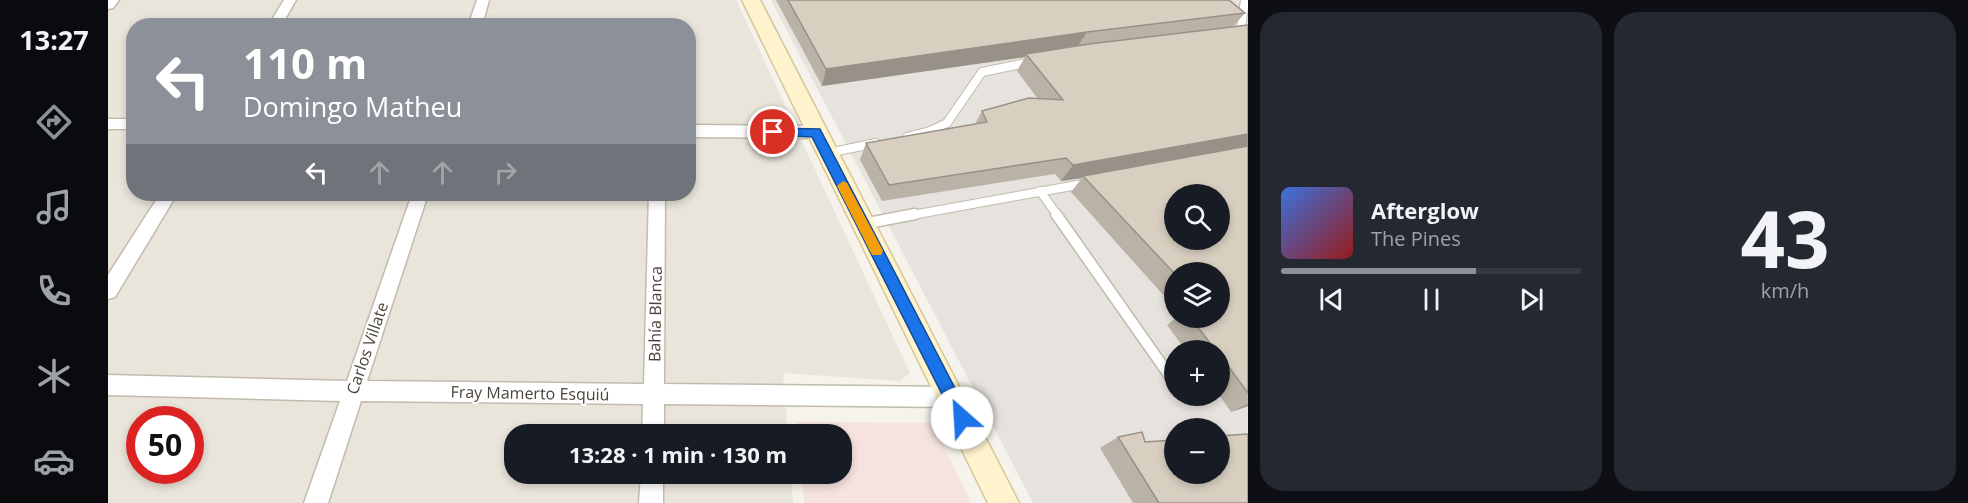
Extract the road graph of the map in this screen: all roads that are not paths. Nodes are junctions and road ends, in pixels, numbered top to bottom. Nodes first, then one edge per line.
1 (112, 0) edge
2 (290, 0) edge
3 (483, 0) edge
4 (751, 0) edge
5 (1245, 0) edge
6 (108, 5) edge
7 (279, 18) edge
8 (477, 18) edge
9 (1225, 37) edge
10 (1044, 60) edge
11 (108, 124) edge
12 (126, 124) edge
13 (696, 132) edge
14 (820, 143) junction
15 (1098, 181) edge
16 (1040, 191) junction
17 (166, 201) edge
18 (418, 201) edge
19 (657, 201) edge
20 (863, 224) junction
21 (108, 291) edge
22 (1164, 368) edge
23 (108, 386) edge
24 (352, 391) junction
25 (654, 394) junction
26 (952, 397) junction
27 (653, 424) edge
28 (652, 484) edge
29 (316, 503) edge
30 (651, 503) edge
31 (1004, 503) edge

1 - 6 street
2 - 7 street
3 - 8 street
4 - 14 main road
5 - 9 lane
10 - 14 lane
11 - 12 street
13 - 14 street
14 - 20 main road
15 - 16 lane
16 - 20 lane
16 - 22 lane
17 - 21 street
18 - 24 street, Carlos Villate
19 - 25 street, Bahía Blanca
20 - 26 main road
23 - 24 street, Fray Mamerto Esquiú
24 - 25 street, Fray Mamerto Esquiú
24 - 29 street, Carlos Villate
25 - 26 street, Fray Mamerto Esquiú
25 - 27 street, Bahía Blanca
26 - 31 main road
28 - 30 street

